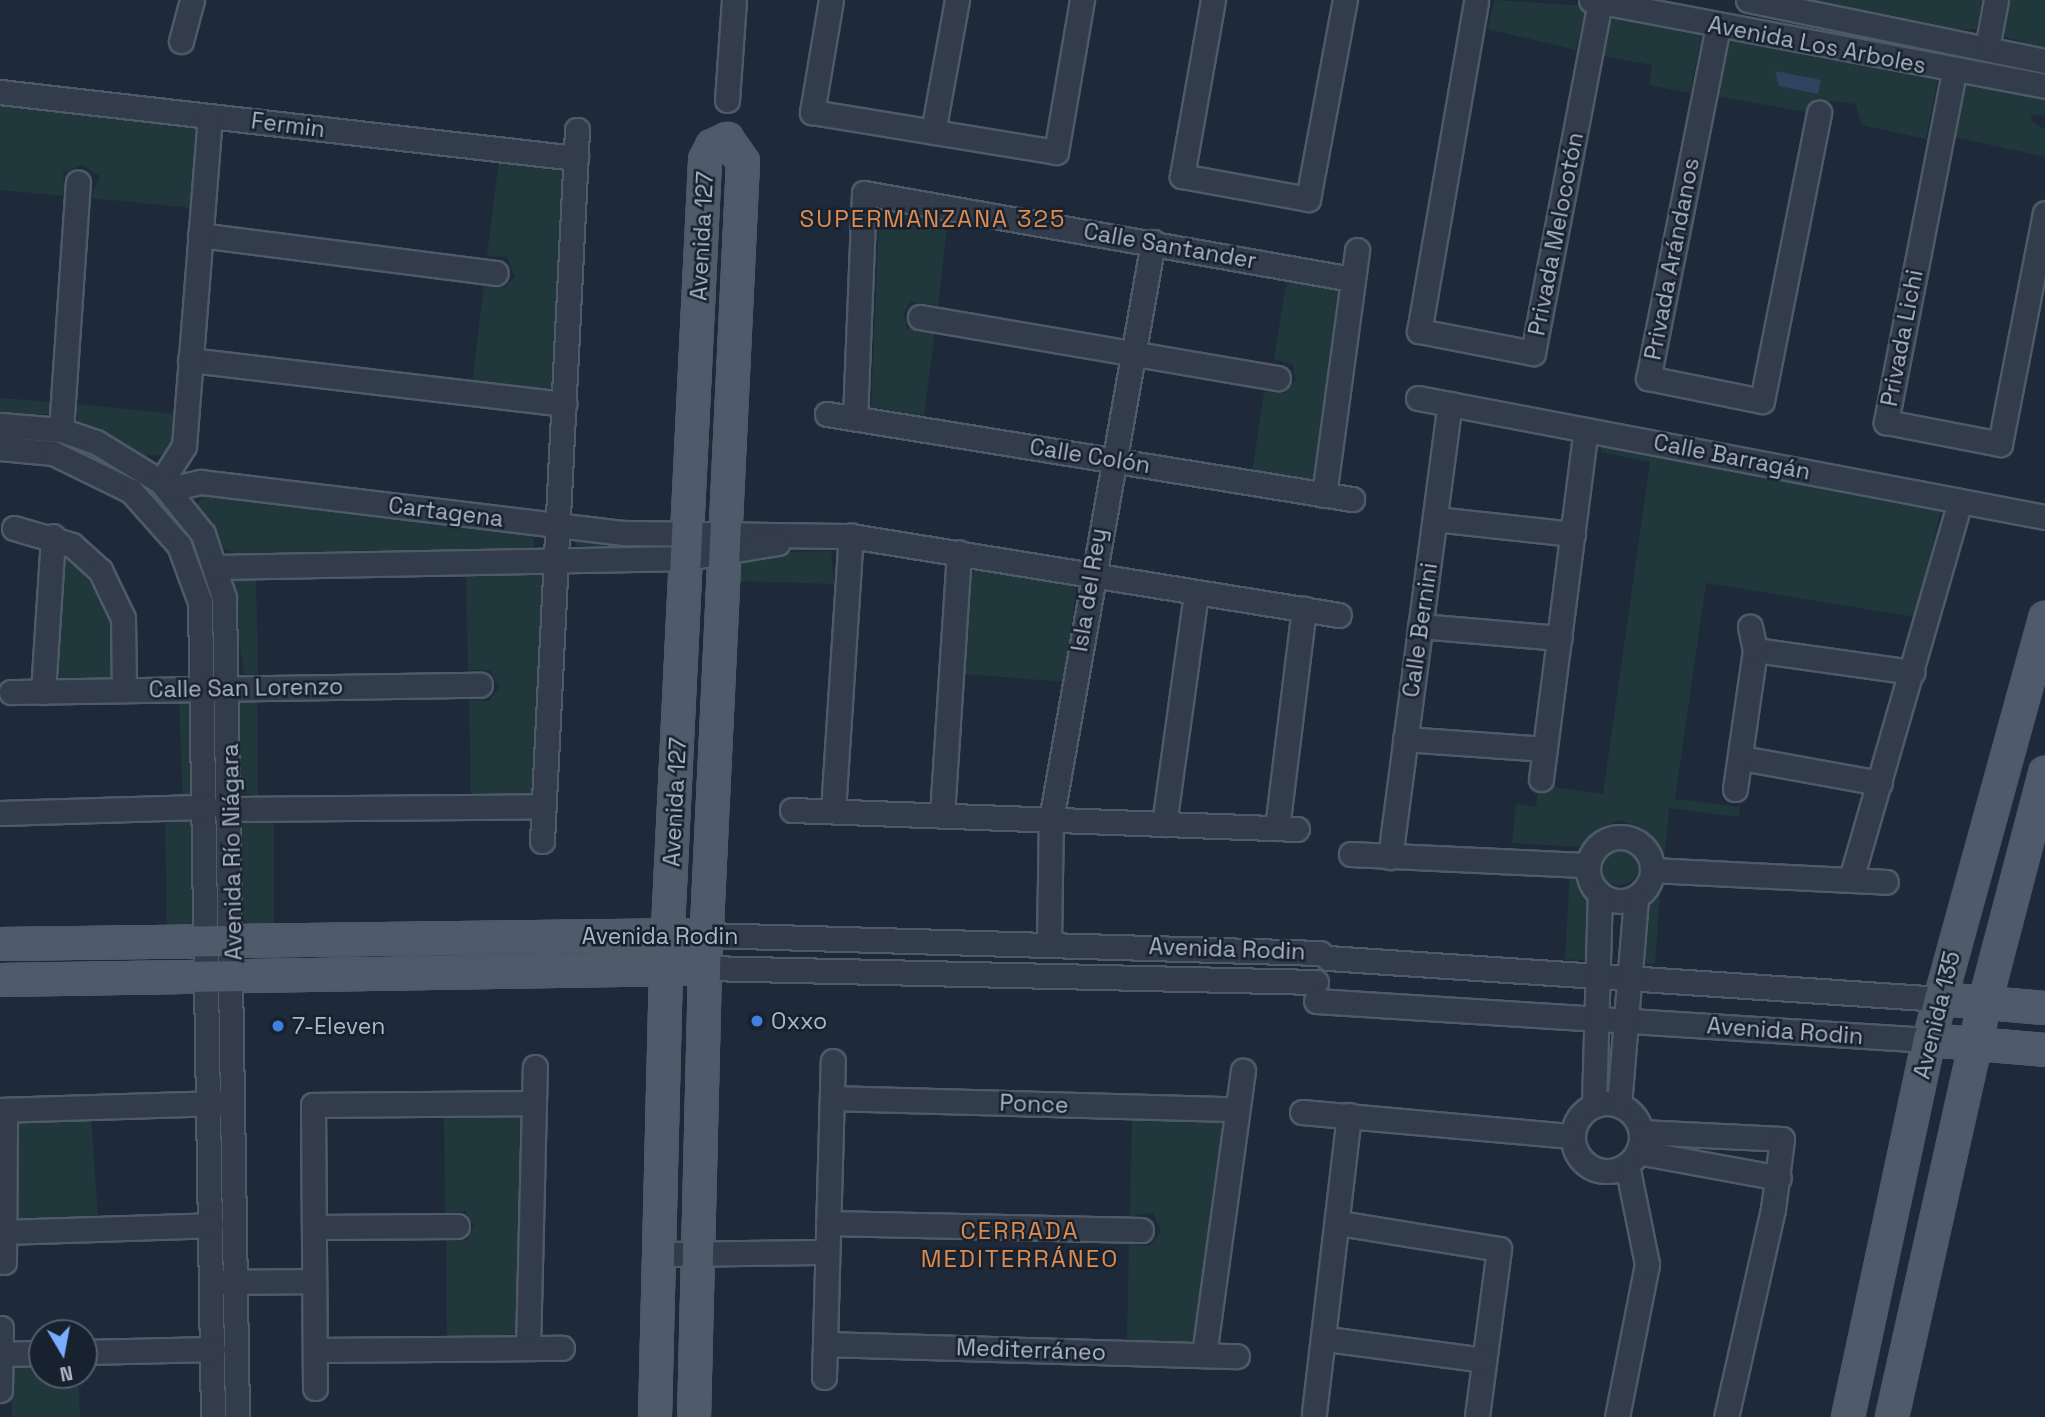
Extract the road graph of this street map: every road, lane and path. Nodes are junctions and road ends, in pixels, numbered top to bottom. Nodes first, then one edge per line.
1 (192, 0) edge
2 (734, 0) edge
3 (831, 0) edge
4 (957, 0) edge
5 (1082, 0) edge
6 (1213, 0) edge
7 (1345, 0) edge
8 (1751, 0) edge
9 (1996, 0) edge
10 (1476, 2) dead end
11 (1595, 2) edge
12 (1670, 8) edge
13 (1718, 26) junction
14 (181, 41) dead end
15 (1886, 44) junction
16 (1987, 48) junction
17 (2045, 61) edge
18 (1954, 72) junction
19 (2045, 86) edge
20 (0, 92) edge
21 (727, 100) dead end
22 (1819, 113) dead end
23 (210, 116) junction
24 (578, 130) dead end
25 (933, 132) junction
26 (576, 158) junction
27 (79, 183) dead end
28 (2045, 213) edge
29 (200, 235) junction
30 (1153, 242) junction
31 (1357, 250) dead end
32 (496, 273) dead end
33 (1352, 279) junction
34 (920, 317) dead end
35 (1131, 350) junction
36 (190, 360) junction
37 (1278, 378) dead end
38 (1418, 398) dead end
39 (564, 404) junction
40 (1450, 404) junction
41 (827, 414) dead end
42 (855, 418) junction
43 (0, 425) edge
44 (1586, 429) junction
45 (61, 430) junction
46 (0, 448) edge
47 (1110, 460) junction
48 (166, 485) junction
49 (1324, 495) junction
50 (1352, 499) dead end
51 (1960, 501) junction
52 (2045, 517) edge
53 (1435, 519) junction
54 (558, 525) junction
55 (14, 528) dead end
56 (1573, 534) junction
57 (53, 536) junction
58 (851, 536) junction
59 (723, 543) junction
60 (687, 547) junction
61 (959, 553) junction
62 (556, 561) junction
63 (217, 568) junction
64 (1092, 575) junction
65 (1196, 592) junction
66 (1304, 609) junction
67 (1339, 615) dead end
68 (2045, 618) edge
69 (1420, 626) junction
70 (1750, 627) dead end
71 (1559, 638) junction
72 (1755, 650) junction
73 (1912, 672) junction
74 (480, 685) dead end
75 (206, 689) junction
76 (230, 689) junction
77 (124, 690) junction
78 (12, 692) dead end
79 (43, 692) junction
80 (1405, 739) junction
81 (1545, 749) junction
82 (1742, 758) junction
83 (2045, 773) edge
84 (1542, 779) dead end
85 (1880, 783) junction
86 (1735, 789) dead end
87 (544, 806) junction
88 (207, 807) junction
89 (231, 809) junction
90 (792, 810) dead end
91 (833, 811) junction
92 (0, 813) edge
93 (942, 816) junction
94 (1051, 820) junction
95 (1164, 824) junction
96 (542, 841) dead end
97 (1351, 853) dead end
98 (1390, 857) junction
99 (1588, 865) junction
100 (1653, 870) junction
101 (1851, 879) junction
102 (1886, 882) dead end
103 (1600, 895) junction
104 (1636, 897) junction
105 (668, 935) junction
106 (706, 935) junction
107 (220, 942) junction
108 (1049, 942) junction
109 (0, 944) edge
110 (1224, 949) junction
111 (705, 968) junction
112 (666, 970) junction
113 (221, 976) junction
114 (1598, 976) junction
115 (1629, 978) junction
116 (0, 980) edge
117 (1224, 980) junction
118 (1940, 999) junction
119 (1985, 1002) junction
120 (2045, 1008) edge
121 (1597, 1019) junction
122 (1626, 1021) junction
123 (1929, 1040) junction
124 (1976, 1044) junction
125 (2045, 1050) edge
126 (833, 1061) dead end
127 (535, 1068) dead end
128 (1243, 1071) dead end
129 (832, 1098) junction
130 (234, 1102) junction
131 (210, 1103) junction
132 (534, 1103) junction
133 (1594, 1105) junction
134 (1619, 1105) junction
135 (1237, 1109) junction
136 (3, 1110) edge
137 (1302, 1112) dead end
138 (1349, 1115) junction
139 (1572, 1136) junction
140 (1635, 1150) junction
141 (1779, 1178) junction
142 (828, 1223) junction
143 (1339, 1223) junction
144 (211, 1225) junction
145 (457, 1226) dead end
146 (314, 1227) junction
147 (1141, 1230) dead end
148 (4, 1232) junction
149 (698, 1251) junction
150 (827, 1252) junction
151 (659, 1254) junction
152 (4, 1262) dead end
153 (314, 1280) junction
154 (212, 1282) junction
155 (236, 1282) junction
156 (1, 1328) edge
157 (1327, 1339) junction
158 (825, 1344) junction
159 (528, 1348) junction
160 (562, 1348) dead end
161 (213, 1349) junction
162 (315, 1350) junction
163 (98, 1352) edge
164 (28, 1353) edge
165 (1, 1354) edge
166 (1204, 1355) junction
167 (1237, 1356) dead end
168 (1484, 1360) junction
169 (824, 1377) dead end
170 (315, 1388) dead end
171 (0, 1390) edge
172 (1314, 1413) dead end
173 (214, 1417) edge
174 (237, 1417) edge
175 (655, 1417) edge
176 (694, 1417) edge
177 (1477, 1417) edge
178 (1618, 1417) edge
179 (1726, 1417) edge
180 (1848, 1417) edge
181 (1892, 1417) edge

1 - 14 street
2 - 21 street
3 - 25 street
4 - 25 street
5 - 25 street
6 - 7 street
8 - 15 street, Avenida Los Arboles
9 - 16 street
10 - 11 street, Privada Melocotón
11 - 12 street, Avenida Los Arboles
12 - 13 street, Avenida Los Arboles
13 - 15 street, Avenida Los Arboles
13 - 22 street, Privada Arándanos
15 - 16 street, Avenida Los Arboles
15 - 18 street, Avenida Los Arboles
16 - 17 street, Avenida Los Arboles
18 - 19 street, Avenida Los Arboles
18 - 28 street, Privada Lichi
20 - 23 street, Fermin
23 - 26 street, Fermin
23 - 29 street
24 - 26 street
26 - 39 street
27 - 45 street
29 - 32 street
29 - 36 street
30 - 33 street, Calle Santander
30 - 35 street, Isla del Rey
30 - 42 street, Calle Santander
31 - 33 street
33 - 49 street
34 - 35 street
35 - 37 street
35 - 47 street, Isla del Rey
36 - 39 street
36 - 48 street
38 - 40 street, Calle Barragán
39 - 54 street
40 - 44 street, Calle Barragán
40 - 53 street, Calle Bernini
41 - 42 street, Calle Colón
42 - 47 street, Calle Colón
43 - 45 street, Avenida Río Niágara
44 - 51 street, Calle Barragán
44 - 56 street
45 - 48 street, Avenida Río Niágara
46 - 75 street, Avenida Río Niágara
47 - 49 street, Calle Colón
47 - 64 street, Isla del Rey
48 - 54 street, Cartagena
48 - 63 street, Avenida Río Niágara
49 - 50 street, Calle Colón
51 - 52 street, Calle Barragán
51 - 73 street
53 - 56 street
53 - 69 street, Calle Bernini
54 - 60 street, Cartagena
54 - 62 street
55 - 57 street
56 - 71 street
57 - 77 street
57 - 79 street
58 - 59 street, Cartagena
58 - 61 street, Cartagena
58 - 91 street
59 - 60 street, Cartagena
59 - 60 main road, Avenida 127
59 - 106 main road, Avenida 127
60 - 62 street, Cartagena
60 - 105 main road, Avenida 127
61 - 64 street, Cartagena
61 - 93 street
62 - 63 street, Cartagena
62 - 87 street
63 - 76 street, Avenida Río Niágara
64 - 65 street, Cartagena
64 - 94 street, Isla del Rey
65 - 66 street, Cartagena
65 - 95 street
66 - 67 street, Cartagena
66 - 95 street
68 - 118 main road, Avenida 135
69 - 71 street
69 - 80 street, Calle Bernini
70 - 72 street
71 - 81 street
72 - 73 street
72 - 82 street
73 - 85 street
74 - 76 street, Calle San Lorenzo
75 - 76 street, Calle San Lorenzo
75 - 77 street, Calle San Lorenzo
75 - 88 street, Avenida Río Niágara
76 - 89 street, Avenida Río Niágara
77 - 79 street, Calle San Lorenzo
78 - 79 street, Calle San Lorenzo
80 - 81 street
80 - 98 street, Calle Bernini
81 - 84 street
82 - 85 street
82 - 86 street
83 - 119 main road, Avenida 135
85 - 101 street
87 - 89 street
87 - 96 street
88 - 92 street
88 - 107 street, Avenida Río Niágara
89 - 107 street, Avenida Río Niágara
90 - 91 street
91 - 93 street
93 - 94 street
94 - 95 street
94 - 108 street, Isla del Rey
97 - 98 street
98 - 99 street
99 - 100 street
99 - 103 street
100 - 101 street
100 - 104 street
101 - 102 street
103 - 104 street
103 - 114 street
104 - 115 street
105 - 106 main road, Avenida Rodin
105 - 107 main road, Avenida Rodin
105 - 112 main road, Avenida 127
106 - 108 street, Avenida Rodin
106 - 111 main road, Avenida 127
107 - 109 main road, Avenida Rodin
107 - 113 street, Avenida Río Niágara
108 - 110 street, Avenida Rodin
110 - 114 street, Avenida Rodin
110 - 117 street
111 - 112 main road, Avenida Rodin
111 - 117 street, Avenida Rodin
111 - 149 main road, Avenida 127
112 - 113 main road, Avenida Rodin
112 - 151 main road, Avenida 127
113 - 116 main road, Avenida Rodin
113 - 130 street, Avenida Río Niágara
113 - 131 street, Avenida Río Niágara
114 - 115 street, Avenida Rodin
114 - 121 street
115 - 118 street, Avenida Rodin
115 - 122 street
117 - 121 street, Avenida Rodin
118 - 119 main road, Avenida Rodin
118 - 123 main road, Avenida 135
119 - 120 main road, Avenida Rodin
119 - 124 main road, Avenida 135
121 - 122 street, Avenida Rodin
121 - 133 street
122 - 123 street, Avenida Rodin
122 - 134 street
123 - 124 main road, Avenida Rodin
123 - 180 main road, Avenida 135
124 - 125 main road, Avenida Rodin
124 - 181 main road, Avenida 135
126 - 129 street
127 - 132 street
128 - 135 street
129 - 135 street, Ponce
129 - 142 street
130 - 131 street
130 - 155 street, Avenida Río Niágara
131 - 136 street
131 - 144 street, Avenida Río Niágara
132 - 146 street
132 - 159 street
133 - 134 street
133 - 139 street
134 - 140 street
135 - 166 street
136 - 148 street
137 - 138 street
138 - 139 street
138 - 143 street
139 - 140 street
140 - 141 street
140 - 141 street
140 - 178 street
141 - 179 street
142 - 147 street
142 - 150 street
143 - 157 street
143 - 168 street
144 - 148 street
144 - 154 street, Avenida Río Niágara
145 - 146 street
146 - 153 street
148 - 152 street
149 - 150 street
149 - 151 street
149 - 176 main road, Avenida 127
150 - 158 street
151 - 175 main road, Avenida 127
153 - 155 street
153 - 162 street
154 - 155 street
154 - 161 street, Avenida Río Niágara
155 - 174 street, Avenida Río Niágara
156 - 165 street
157 - 168 street
157 - 172 street
158 - 166 street, Mediterráneo
158 - 169 street
159 - 160 street
159 - 162 street
161 - 163 street
161 - 173 street, Avenida Río Niágara
162 - 170 street
164 - 165 street
165 - 171 street
166 - 167 street, Mediterráneo
168 - 177 street

